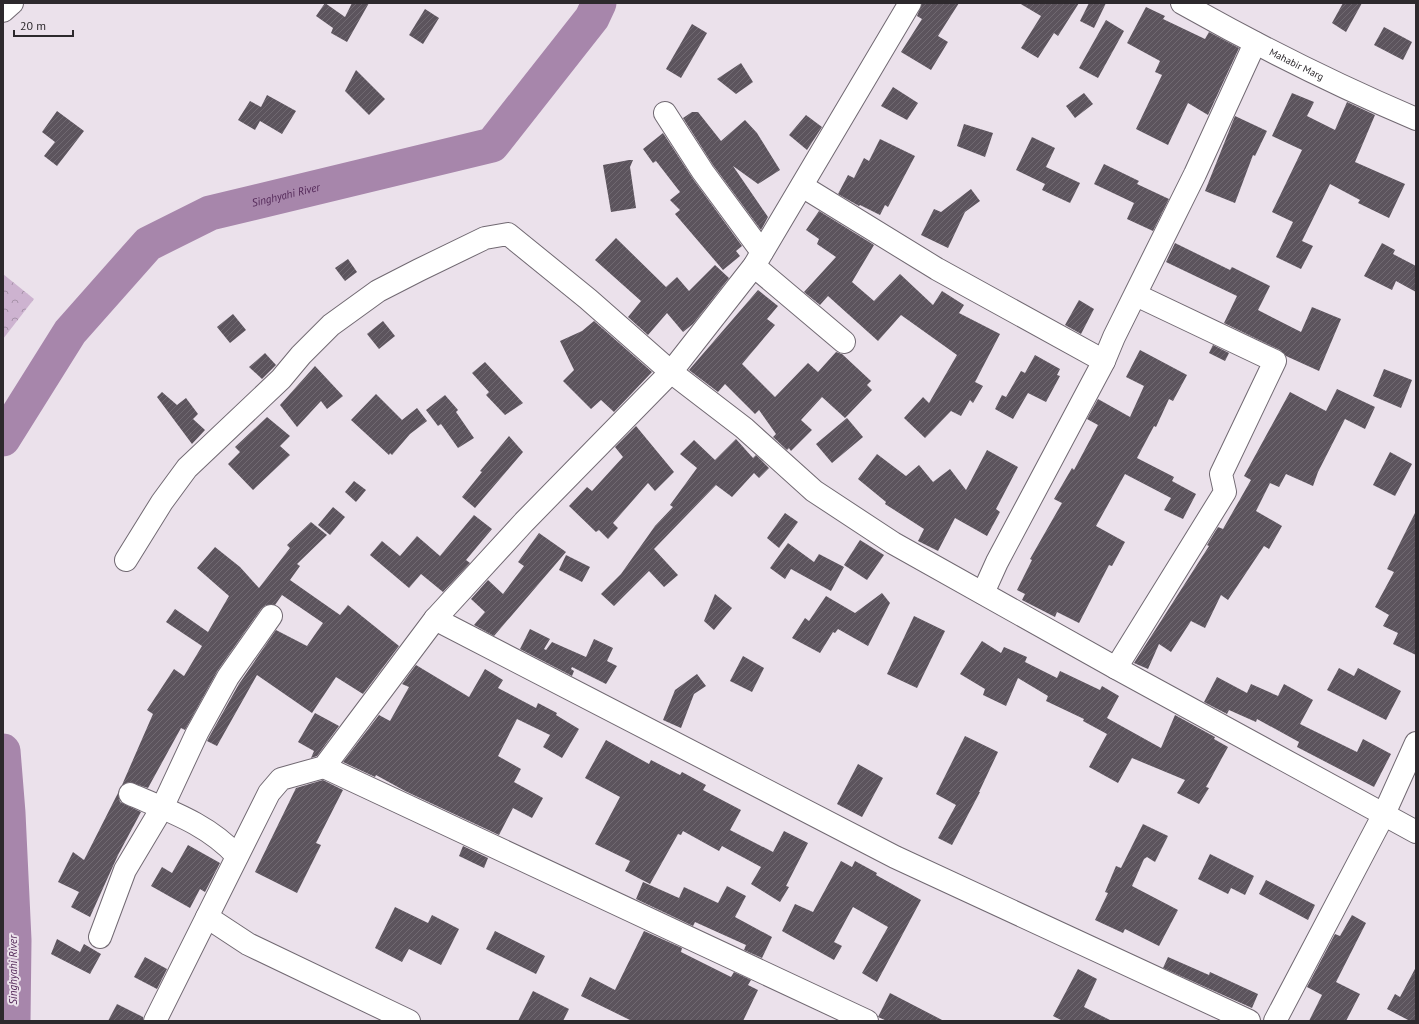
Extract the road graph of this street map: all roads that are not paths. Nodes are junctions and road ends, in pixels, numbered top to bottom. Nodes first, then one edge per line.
1 (12, 3) edge
2 (910, 3) edge
3 (1182, 3) edge
4 (3, 11) edge
5 (1255, 43) junction
6 (665, 113) dead end
7 (1416, 119) edge
8 (802, 186) junction
9 (758, 259) junction
10 (1136, 295) junction
11 (844, 342) dead end
12 (1104, 361) junction
13 (671, 372) junction
14 (126, 560) dead end
15 (984, 593) junction
16 (271, 616) dead end
17 (435, 618) junction
18 (1116, 668) junction
19 (1416, 743) edge
20 (324, 767) junction
21 (130, 794) dead end
22 (162, 808) junction
23 (1384, 814) junction
24 (1416, 832) edge
25 (237, 856) junction
26 (207, 917) junction
27 (100, 938) dead end
28 (838, 1015) edge
29 (155, 1021) edge
30 (409, 1021) edge
31 (867, 1021) edge
32 (1249, 1021) edge
33 (1275, 1021) edge

1 - 4 street
2 - 8 street
3 - 5 street, Mahabir Marg
5 - 7 street, Mahabir Marg
5 - 10 street
6 - 9 street
8 - 9 street
8 - 12 street
9 - 11 street
9 - 13 street
10 - 12 street
10 - 18 street
12 - 15 street
13 - 14 street
13 - 15 street
13 - 17 street
15 - 18 street
16 - 22 street
17 - 20 street
17 - 32 street
18 - 23 street
19 - 23 street
20 - 25 street
20 - 28 street
21 - 22 street
22 - 25 street
22 - 27 street
23 - 24 street
23 - 33 street
25 - 26 street
26 - 29 street
26 - 30 street
28 - 31 street

